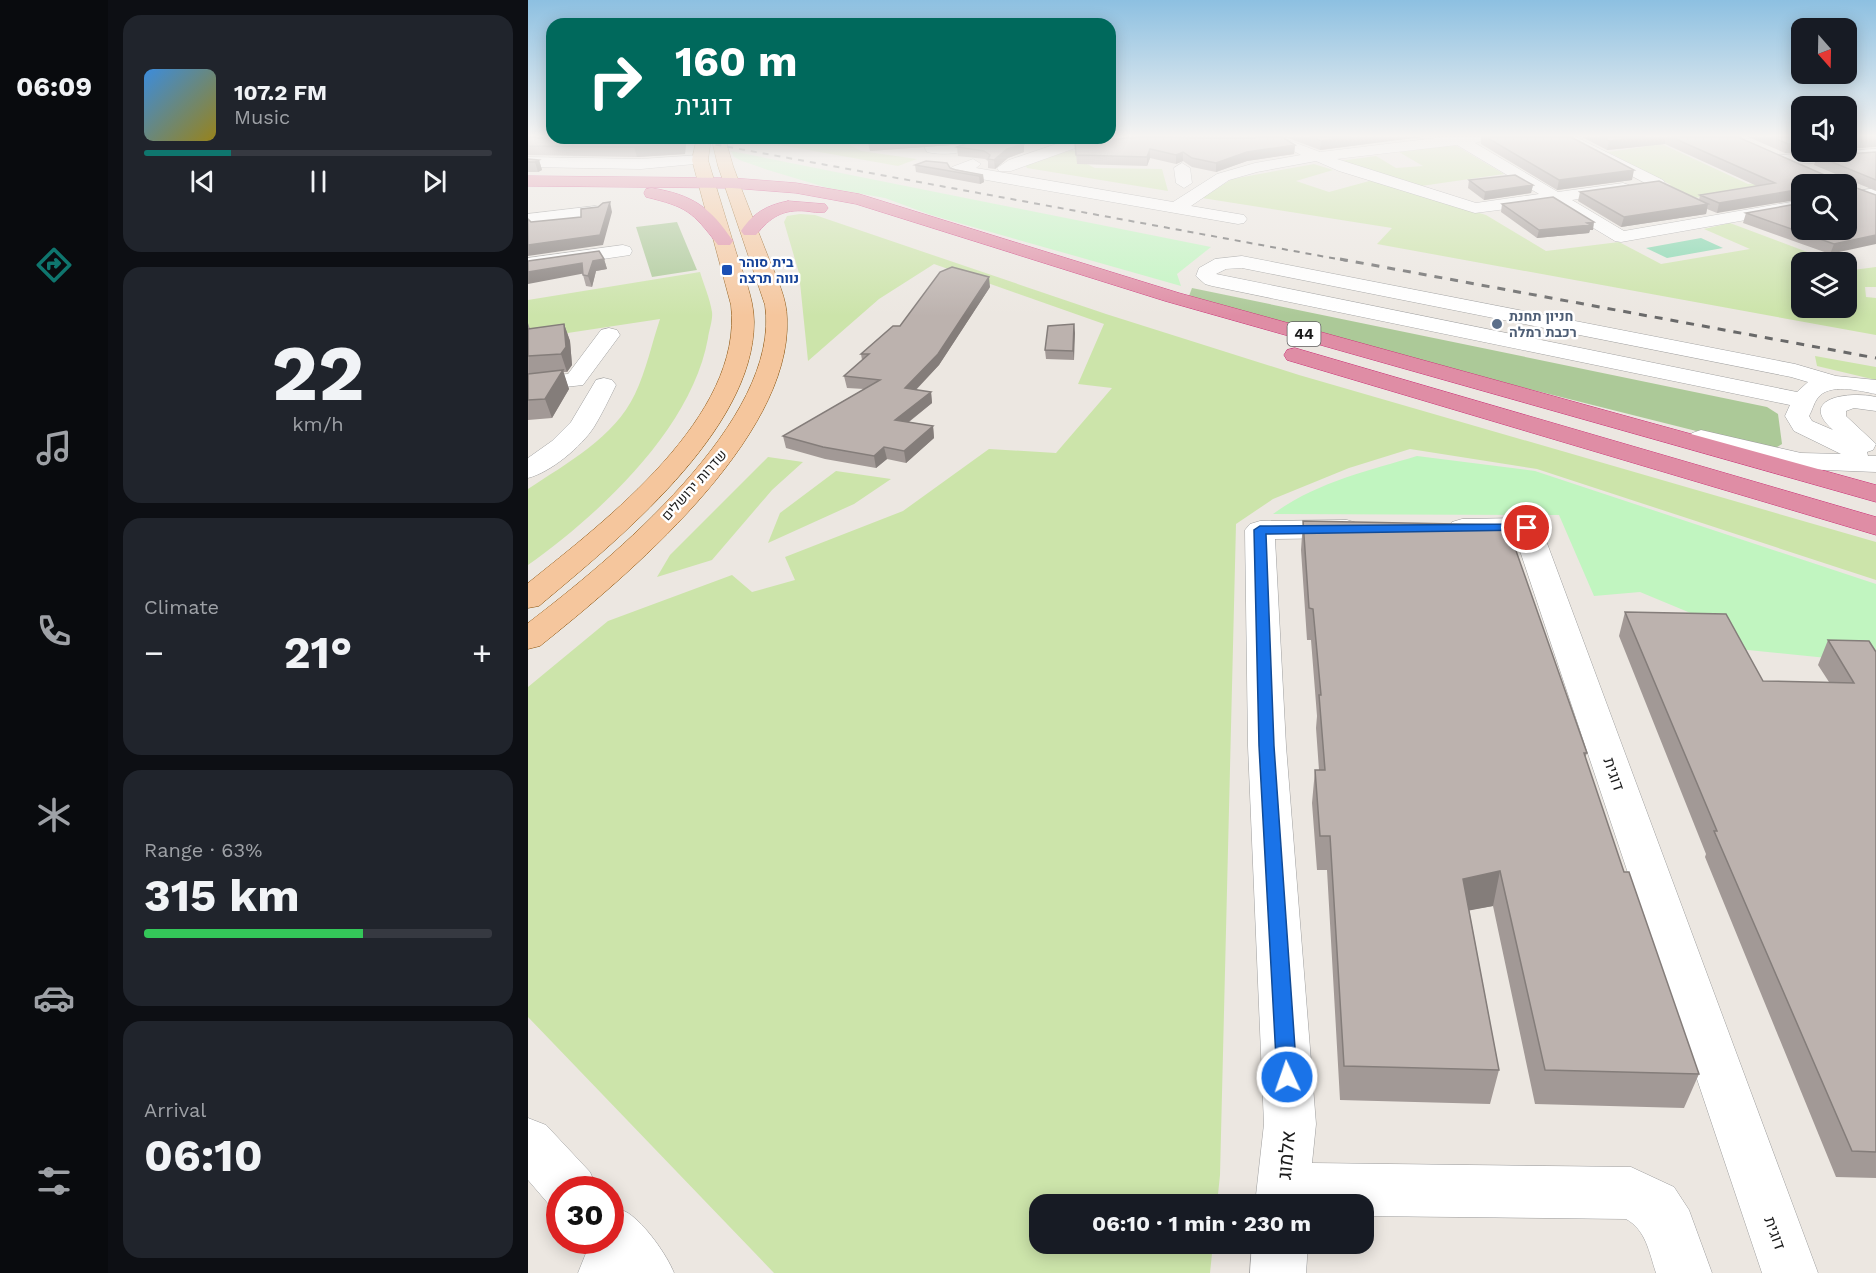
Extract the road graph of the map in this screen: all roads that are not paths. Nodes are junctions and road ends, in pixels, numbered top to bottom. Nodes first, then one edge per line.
1 (667, 196) edge
2 (727, 196) edge
3 (735, 196) edge
4 (808, 196) edge
5 (1199, 196) edge
6 (1438, 196) edge
7 (1554, 196) edge
8 (1568, 196) edge
9 (1557, 198) junction
10 (845, 204) junction
11 (1791, 207) edge
12 (595, 211) edge
13 (528, 219) edge
14 (1238, 219) dead end
15 (750, 231) junction
16 (724, 241) junction
17 (528, 264) edge
18 (629, 272) dead end
19 (1469, 306) junction
20 (1447, 327) junction
21 (1224, 334) dead end
22 (609, 335) dead end
23 (1270, 347) dead end
24 (1836, 383) junction
25 (528, 384) edge
26 (604, 385) dead end
27 (1876, 387) edge
28 (1805, 401) junction
29 (1549, 402) junction
30 (1876, 404) edge
31 (1876, 458) edge
32 (1842, 463) junction
33 (1876, 464) edge
34 (528, 470) edge
35 (1876, 494) edge
36 (1876, 526) edge
37 (1423, 528) edge
38 (1376, 529) edge
39 (531, 594) edge
40 (528, 639) edge
41 (528, 1142) edge
42 (558, 1176) edge
43 (1282, 1194) edge
44 (1374, 1196) edge
45 (1279, 1254) edge
46 (1278, 1273) edge
47 (1684, 1273) edge
48 (1790, 1273) edge

1 - 16 highway
2 - 16 main road, שדרות ירושלים
3 - 15 main road, שדרות ירושלים
4 - 10 highway, 44
5 - 14 street
6 - 9 street
7 - 9 street
8 - 9 street
9 - 11 street
10 - 15 highway
10 - 21 highway, 44
10 - 29 highway, 44
12 - 13 street
15 - 40 main road, שדרות ירושלים
16 - 39 main road, שדרות ירושלים
17 - 18 street
19 - 20 street
19 - 20 street
19 - 24 street
20 - 28 street
22 - 25 street
23 - 36 highway, 44
24 - 27 street
24 - 28 street
26 - 34 street
28 - 32 street
29 - 32 street
29 - 35 highway, 44
30 - 31 street
32 - 33 street
37 - 48 street, דוגית
38 - 43 street, אלמוג
41 - 42 street
44 - 47 street
45 - 46 street

